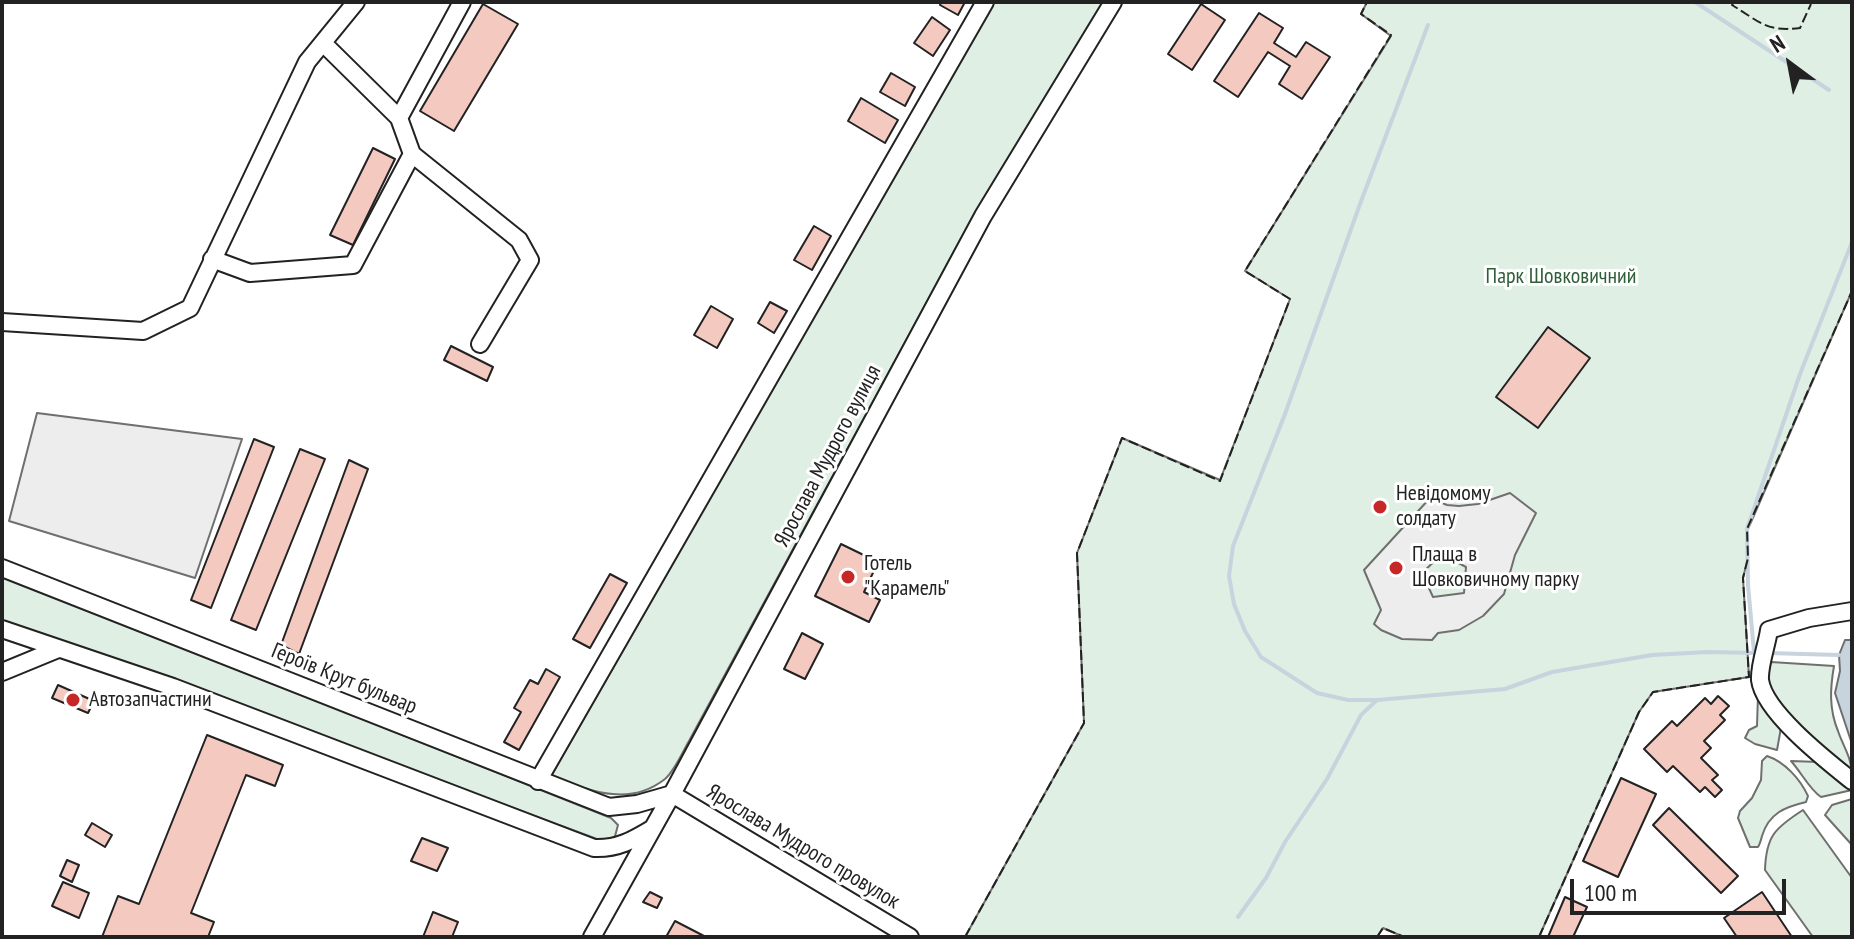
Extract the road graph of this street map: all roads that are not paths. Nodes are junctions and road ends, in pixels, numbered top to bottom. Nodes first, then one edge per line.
1 (356, 2) edge
2 (462, 2) edge
3 (985, 2) edge
4 (1113, 2) edge
5 (323, 43) junction
6 (399, 118) junction
7 (412, 154) junction
8 (212, 259) junction
9 (2, 322) edge
10 (480, 344) dead end
11 (2, 568) edge
12 (1852, 611) edge
13 (2, 629) edge
14 (58, 649) junction
15 (2, 672) edge
16 (538, 781) junction
17 (1852, 781) edge
18 (672, 794) junction
19 (654, 827) junction
20 (592, 937) edge
21 (910, 937) edge

1 - 5 street
2 - 6 street
3 - 16 street
4 - 18 street, Ярослава Мудрого вулиця
5 - 6 street
5 - 8 street
6 - 7 street
7 - 8 street
7 - 10 street
8 - 9 street
11 - 16 street, Героїв Крут бульвар
12 - 17 street
13 - 14 street
14 - 15 street
14 - 19 street
16 - 18 street, Героїв Крут бульвар
18 - 19 street, Ярослава Мудрого вулиця
18 - 21 street, Ярослава Мудрого провулок
19 - 20 street, Ярослава Мудрого вулиця

